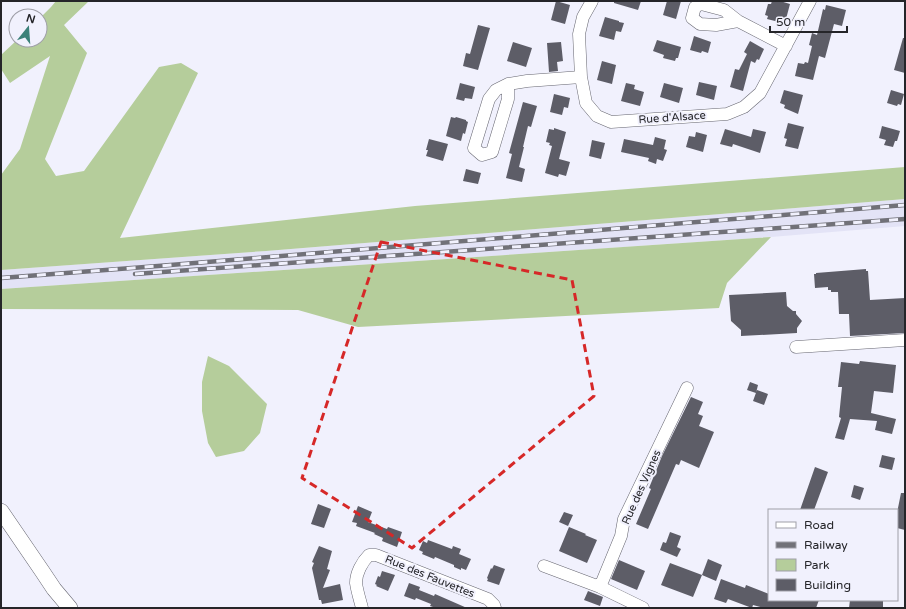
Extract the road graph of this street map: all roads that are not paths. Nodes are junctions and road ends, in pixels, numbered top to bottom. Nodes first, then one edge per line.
1 (592, 1) edge
2 (810, 1) edge
3 (738, 21) dead end
4 (786, 46) junction
5 (580, 77) junction
6 (508, 84) junction
7 (905, 340) edge
8 (796, 346) dead end
9 (687, 388) dead end
10 (1, 511) edge
11 (544, 566) dead end
12 (600, 587) junction
13 (70, 608) edge
14 (362, 608) edge
15 (495, 608) edge
16 (643, 608) edge

1 - 5 street, Rue d'Alsace
2 - 4 street, Rue d'Alsace
3 - 4 street
4 - 5 street, Rue d'Alsace
5 - 6 street
6 - 6 street
7 - 8 street
9 - 12 street, Rue des Vignes
10 - 13 main road
11 - 12 street
12 - 16 street
14 - 15 street, Rue des Fauvettes

